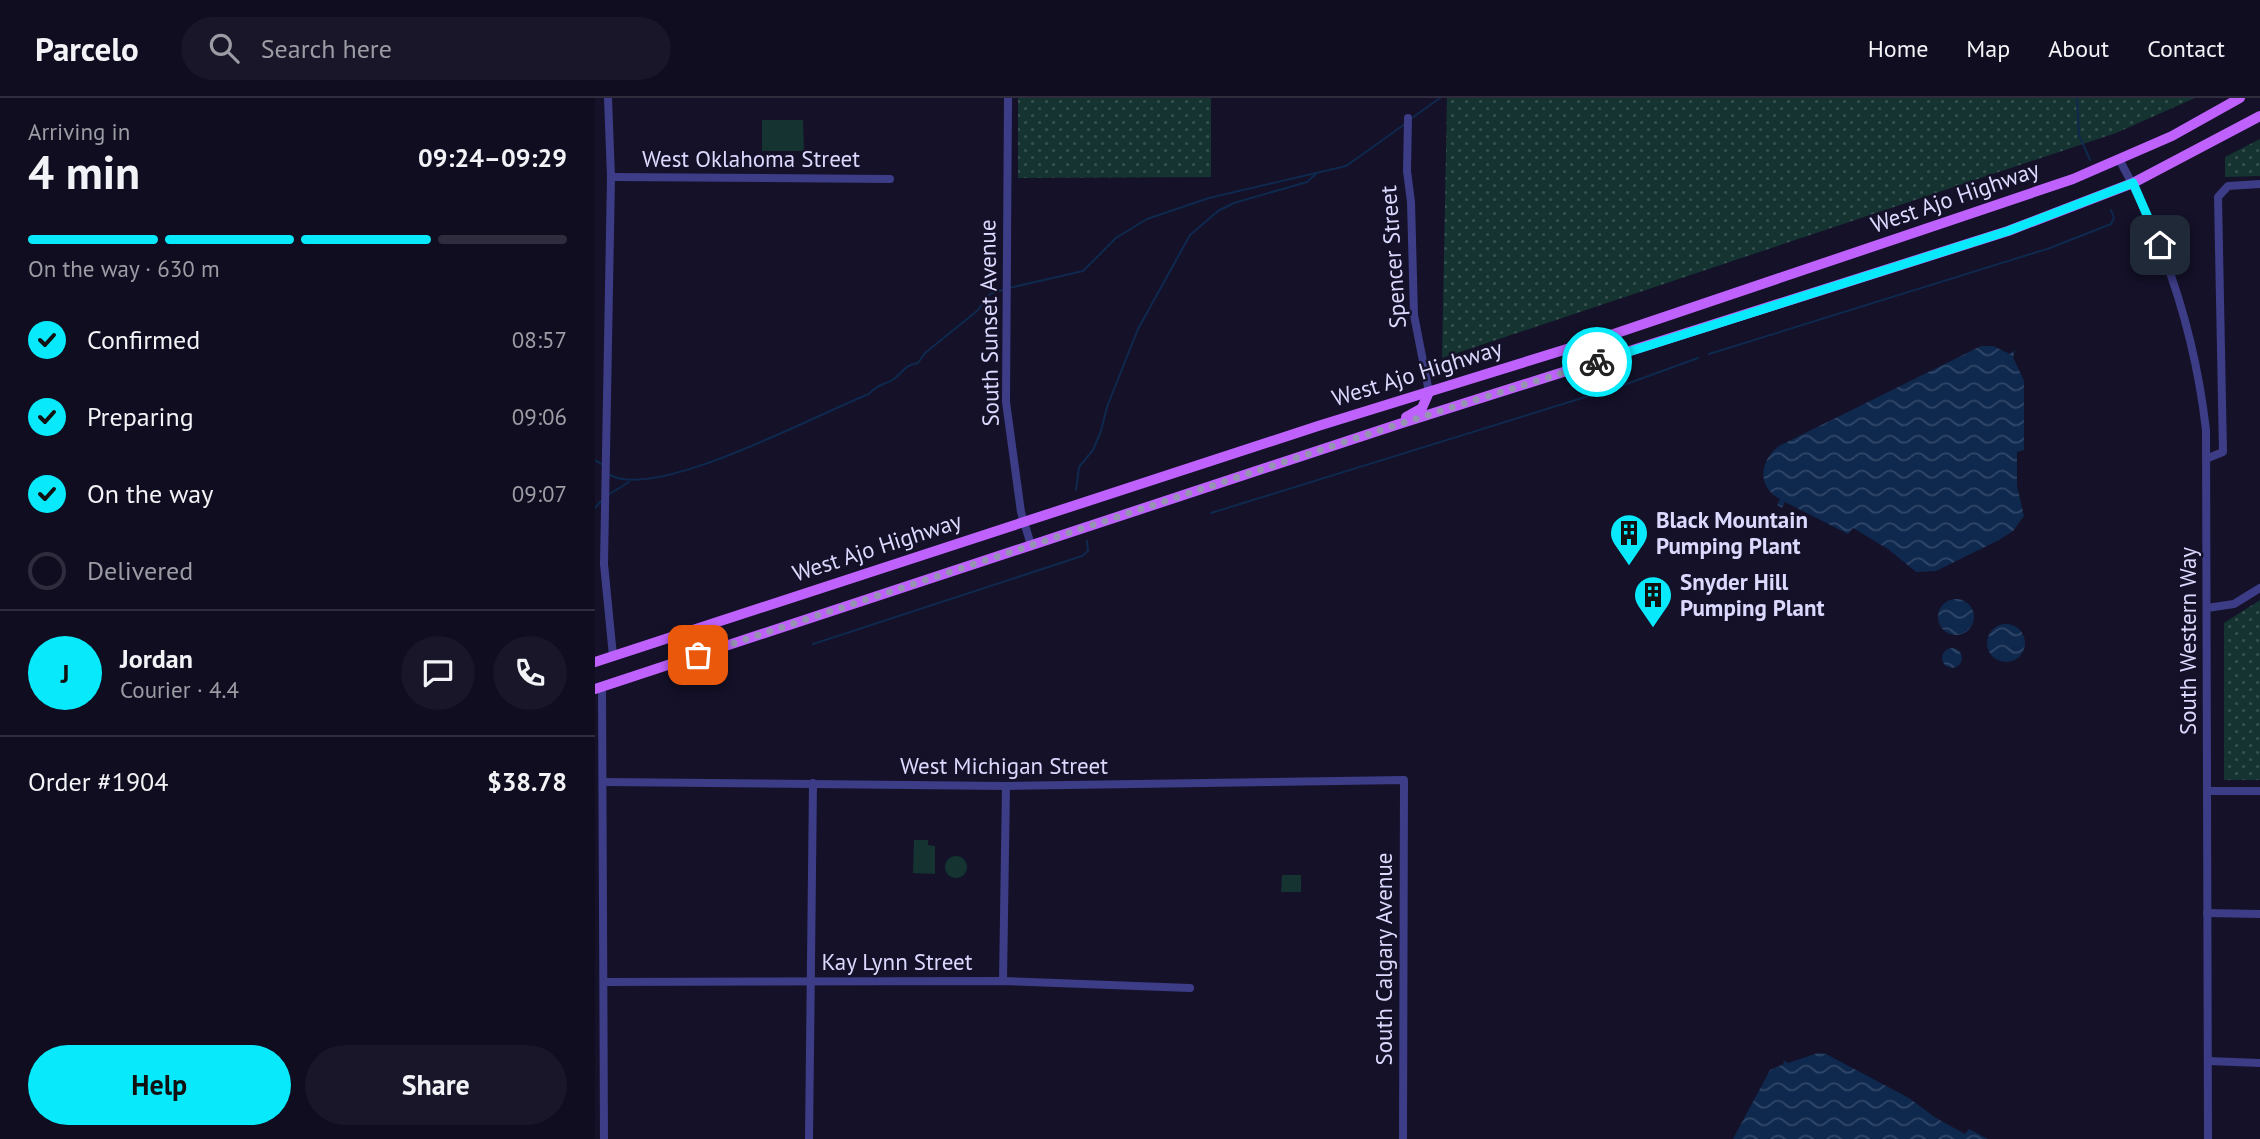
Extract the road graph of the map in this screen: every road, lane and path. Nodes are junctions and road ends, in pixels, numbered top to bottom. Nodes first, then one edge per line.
1 (608, 98) edge
2 (1008, 98) edge
3 (2240, 98) edge
4 (2260, 116) edge
5 (1408, 118) dead end
6 (2119, 159) junction
7 (611, 177) junction
8 (890, 179) dead end
9 (2133, 183) junction
10 (2260, 184) edge
11 (1429, 392) junction
12 (2222, 417) junction
13 (2206, 430) junction
14 (1363, 436) junction
15 (2208, 458) junction
16 (1024, 523) junction
17 (1031, 545) junction
18 (2260, 589) edge
19 (2207, 608) junction
20 (613, 656) junction
21 (595, 662) edge
22 (599, 688) edge
23 (1403, 780) joint
24 (604, 782) junction
25 (813, 783) junction
26 (1006, 786) junction
27 (2260, 791) edge
28 (2208, 792) junction
29 (2207, 913) junction
30 (2260, 914) edge
31 (1003, 981) junction
32 (605, 982) junction
33 (810, 982) junction
34 (1190, 988) dead end
35 (2208, 1061) junction
36 (2260, 1063) edge
37 (604, 1139) edge
38 (809, 1139) edge
39 (1403, 1139) edge
40 (2208, 1139) edge

1 - 7 street
2 - 16 street, South Sunset Avenue
3 - 6 main road, West Ajo Highway
4 - 9 main road, West Ajo Highway
5 - 11 street, Spencer Street
6 - 9 street, South Western Way
6 - 11 main road, West Ajo Highway
7 - 8 street, West Oklahoma Street
7 - 20 street
9 - 13 street, South Western Way
9 - 14 main road, West Ajo Highway
10 - 12 street
11 - 14 main road
11 - 16 main road, West Ajo Highway
12 - 13 street
12 - 15 street
13 - 15 street, South Western Way
14 - 17 main road, West Ajo Highway
15 - 19 street, South Western Way
16 - 17 street, South Sunset Avenue
16 - 20 main road, West Ajo Highway
17 - 22 main road, West Ajo Highway
18 - 19 street
19 - 28 street, South Western Way
20 - 21 main road, West Ajo Highway
22 - 24 street
23 - 26 street, West Michigan Street
23 - 39 street, South Calgary Avenue
24 - 25 street, West Michigan Street
24 - 32 street
25 - 26 street, West Michigan Street
25 - 33 street
26 - 31 street
27 - 28 street
28 - 29 street, South Western Way
29 - 30 street
29 - 35 street, South Western Way
31 - 33 street, Kay Lynn Street
31 - 34 street, Kay Lynn Street
32 - 33 street, Kay Lynn Street
32 - 37 street
33 - 38 street
35 - 36 street
35 - 40 street, South Western Way

